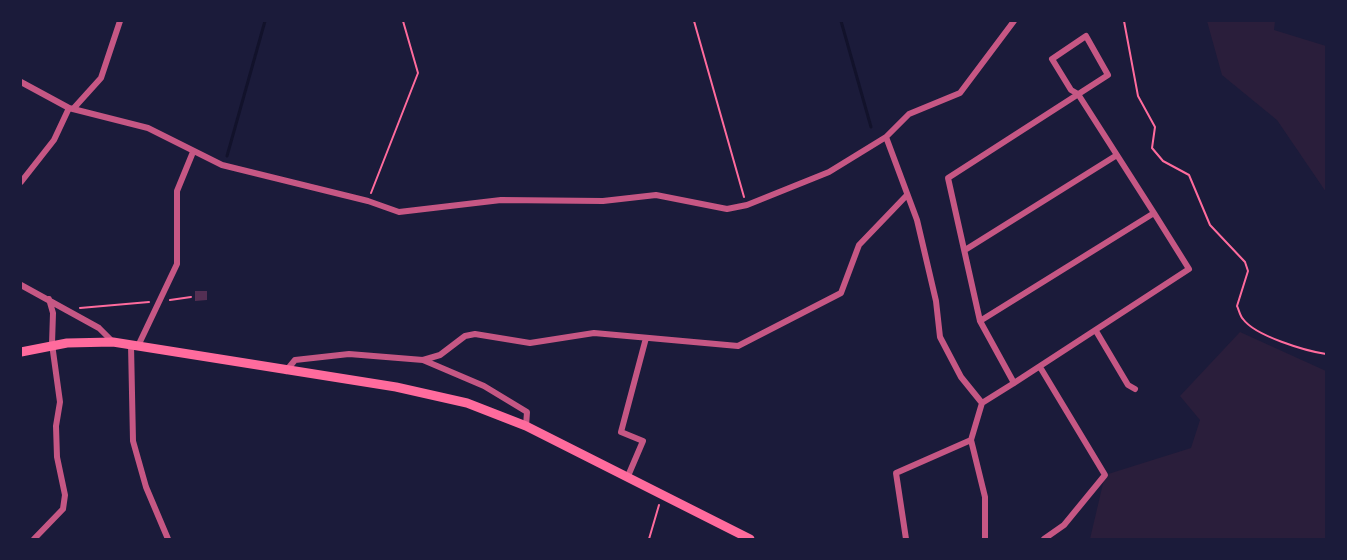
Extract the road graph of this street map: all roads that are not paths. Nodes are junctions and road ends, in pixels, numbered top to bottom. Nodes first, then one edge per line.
1 (120, 21) edge
2 (1005, 21) edge
3 (1014, 21) edge
4 (1010, 27) junction
5 (21, 82) edge
6 (1078, 94) junction
7 (71, 108) junction
8 (886, 136) junction
9 (193, 152) junction
10 (1117, 155) junction
11 (21, 182) edge
12 (907, 195) junction
13 (1154, 213) junction
14 (965, 250) junction
15 (21, 285) edge
16 (49, 299) junction
17 (980, 321) junction
18 (1096, 331) junction
19 (646, 338) junction
20 (113, 342) junction
21 (52, 344) junction
22 (134, 345) junction
23 (21, 352) edge
24 (423, 360) junction
25 (1040, 367) junction
26 (286, 371) junction
27 (1014, 383) junction
28 (1135, 389) dead end
29 (982, 403) junction
30 (526, 426) junction
31 (971, 440) junction
32 (628, 476) junction
33 (34, 539) edge
34 (168, 539) edge
35 (750, 539) edge
36 (906, 539) edge
37 (985, 539) edge
38 (1044, 539) edge

1 - 7 street
2 - 4 street
3 - 4 street
4 - 8 street
5 - 7 street
6 - 6 street
6 - 10 street
6 - 14 street
7 - 9 street
7 - 11 street
8 - 9 street
8 - 12 street
9 - 22 street
10 - 13 street
10 - 14 street
12 - 19 street
12 - 29 street
13 - 17 street
13 - 18 street
14 - 17 street
15 - 16 street
16 - 20 street
16 - 21 street
17 - 27 street
18 - 25 street
18 - 28 street
19 - 24 street
19 - 32 street
20 - 21 main road
20 - 22 main road
21 - 23 main road
21 - 33 street
22 - 26 main road
22 - 34 street
24 - 26 street
24 - 30 street
25 - 27 street
25 - 38 street
26 - 30 main road
27 - 29 street
29 - 31 street
30 - 32 main road
31 - 36 street
31 - 37 street
32 - 35 main road

